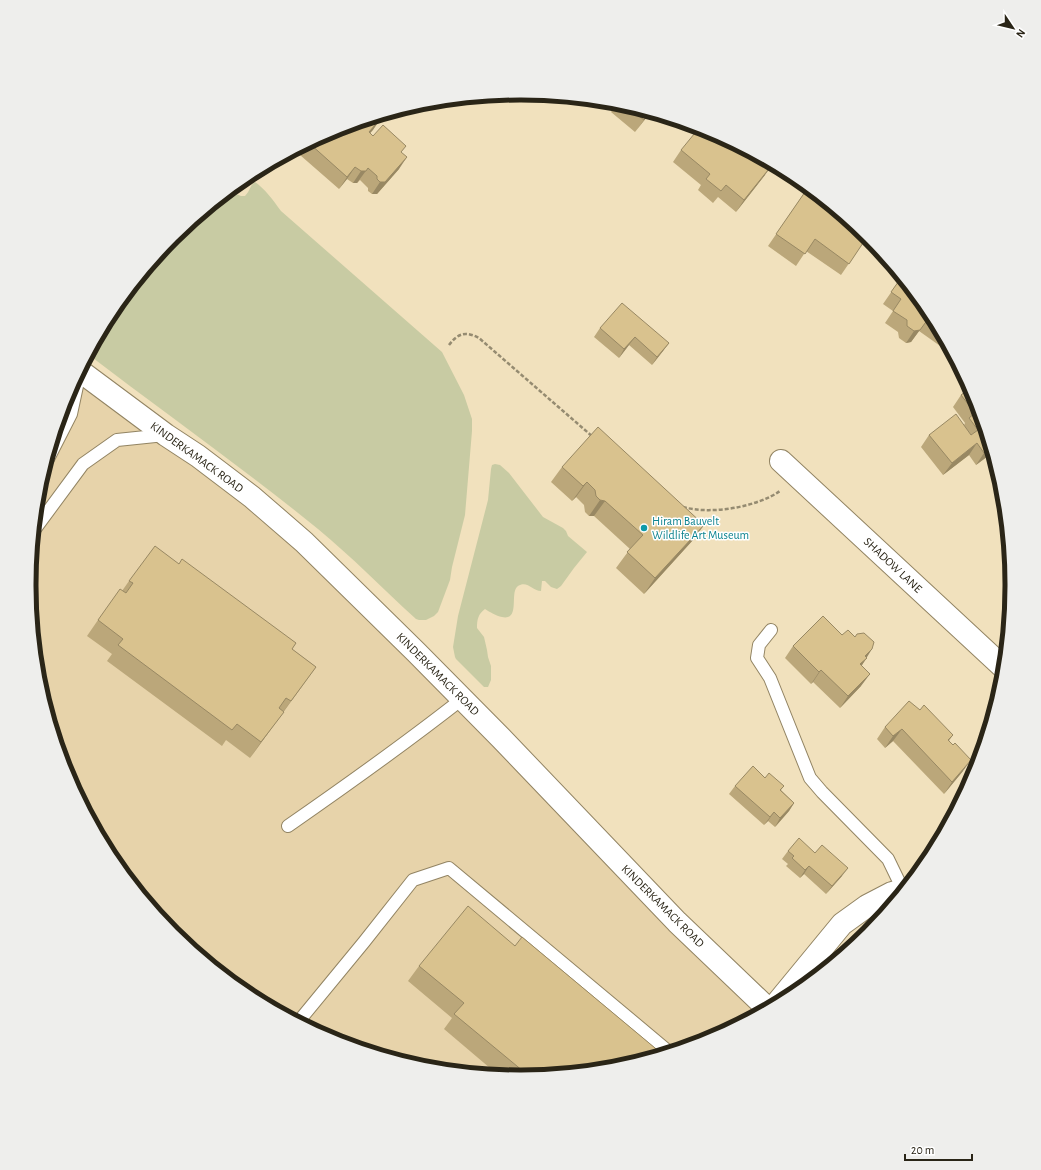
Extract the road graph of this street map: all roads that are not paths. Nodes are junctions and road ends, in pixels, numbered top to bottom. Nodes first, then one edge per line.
1 (84, 375) edge
2 (76, 394) edge
3 (166, 435) junction
4 (60, 437) edge
5 (789, 468) road end
6 (40, 521) edge
7 (770, 630) dead end
8 (999, 663) edge
9 (462, 699) junction
10 (288, 826) dead end
11 (901, 885) edge
12 (895, 892) edge
13 (787, 990) edge
14 (764, 1004) edge
15 (302, 1018) edge
16 (664, 1048) edge

1 - 3 main road, KINDERKAMACK ROAD
2 - 4 lane
3 - 6 lane
3 - 9 main road, KINDERKAMACK ROAD
5 - 8 main road, SHADOW LANE
7 - 11 lane
9 - 10 lane
9 - 14 main road, KINDERKAMACK ROAD
12 - 13 main road
15 - 16 lane

